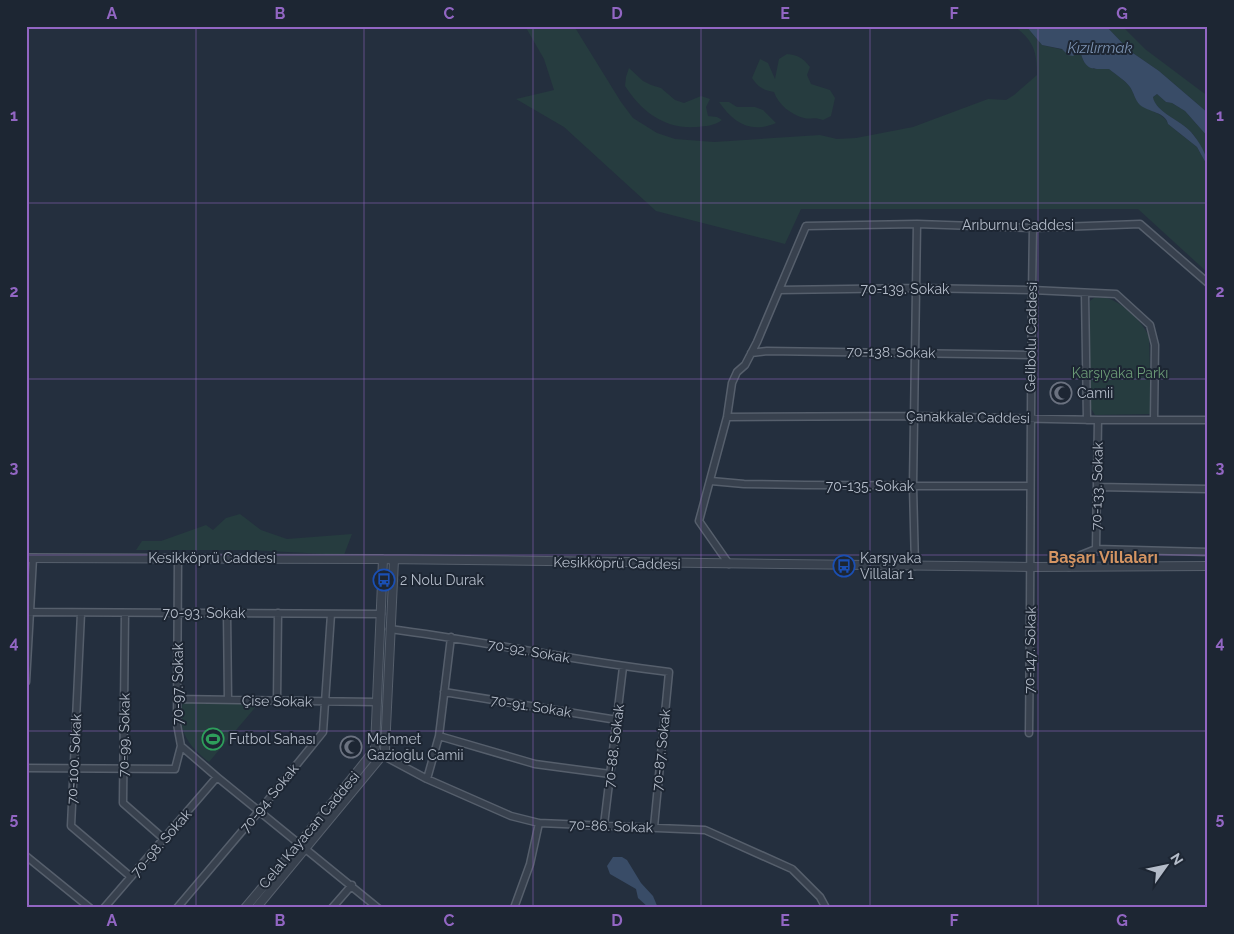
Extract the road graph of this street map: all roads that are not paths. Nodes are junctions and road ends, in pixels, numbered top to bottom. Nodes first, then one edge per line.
1 (917, 224) junction
2 (1033, 228) junction
3 (1208, 283) edge
4 (916, 288) junction
5 (779, 290) junction
6 (1032, 290) junction
7 (1085, 293) junction
8 (915, 352) junction
9 (751, 353) junction
10 (1031, 355) junction
11 (915, 416) junction
12 (727, 417) junction
13 (1030, 418) junction
14 (1087, 420) junction
15 (1098, 420) junction
16 (1154, 420) junction
17 (1208, 420) edge
18 (711, 481) junction
19 (913, 486) junction
20 (1029, 486) junction
21 (1097, 487) junction
22 (1208, 489) edge
23 (1096, 549) junction
24 (1208, 552) edge
25 (30, 558) edge
26 (178, 558) junction
27 (383, 560) junction
28 (394, 560) junction
29 (730, 564) junction
30 (916, 566) junction
31 (1208, 566) edge
32 (1031, 567) junction
33 (1069, 567) junction
34 (28, 612) edge
35 (81, 613) junction
36 (125, 613) junction
37 (178, 613) junction
38 (227, 613) junction
39 (278, 613) junction
40 (330, 614) junction
41 (381, 614) junction
42 (390, 629) junction
43 (451, 637) junction
44 (623, 667) junction
45 (27, 671) edge
46 (669, 672) joint
47 (26, 682) edge
48 (444, 692) junction
49 (177, 699) junction
50 (228, 700) junction
51 (277, 700) junction
52 (326, 701) junction
53 (377, 702) junction
54 (617, 720) junction
55 (1029, 733) dead end
56 (439, 736) junction
57 (181, 746) junction
58 (374, 750) junction
59 (383, 754) junction
60 (26, 768) edge
61 (75, 769) junction
62 (124, 770) junction
63 (610, 774) junction
64 (217, 777) junction
65 (427, 779) junction
66 (260, 810) junction
67 (539, 823) junction
68 (604, 825) junction
69 (654, 827) junction
70 (164, 839) junction
71 (303, 846) junction
72 (26, 856) edge
73 (131, 877) junction
74 (352, 885) junction
75 (90, 908) edge
76 (104, 908) edge
77 (177, 908) edge
78 (245, 908) edge
79 (256, 908) edge
80 (332, 908) edge
81 (378, 908) edge
82 (514, 908) edge
83 (826, 908) edge

1 - 2 street, Arıburnu Caddesi
1 - 4 street
1 - 5 street, Arıburnu Caddesi
2 - 3 street, Arıburnu Caddesi
2 - 6 street, Gelibolu Caddesi
4 - 5 street, 70-139. Sokak
4 - 6 street, 70-139. Sokak
4 - 8 street
5 - 9 street
6 - 7 street, 70-139. Sokak
6 - 10 street, Gelibolu Caddesi
7 - 14 street
7 - 16 street, 70-139. Sokak
8 - 9 street, 70-138. Sokak
8 - 10 street, 70-138. Sokak
8 - 11 street
9 - 12 street
10 - 13 street, Gelibolu Caddesi
11 - 12 street, Çanakkale Caddesi
11 - 13 street, Çanakkale Caddesi
11 - 19 street
12 - 18 street
13 - 14 street, Çanakkale Caddesi
13 - 20 street, Gelibolu Caddesi
14 - 15 street, Çanakkale Caddesi
15 - 16 street, Çanakkale Caddesi
15 - 21 street, 70-133. Sokak
16 - 17 street, Çanakkale Caddesi
18 - 19 street, 70-135. Sokak
18 - 29 street
19 - 20 street, 70-135. Sokak
19 - 30 street
20 - 32 street, Gelibolu Caddesi
21 - 22 street
21 - 23 street, 70-133. Sokak
23 - 24 street
23 - 33 street, 70-133. Sokak
25 - 26 street, Kesikköprü Caddesi
25 - 34 street
26 - 27 street, Kesikköprü Caddesi
26 - 37 street, 70-97. Sokak
27 - 28 street, Kesikköprü Caddesi
27 - 41 street
28 - 29 street, Kesikköprü Caddesi
28 - 42 street
29 - 30 street, Kesikköprü Caddesi
30 - 32 street, Kesikköprü Caddesi
31 - 33 street, Kesikköprü Caddesi
32 - 33 street, Kesikköprü Caddesi
32 - 55 street, 70-147. Sokak
34 - 35 street, 70-93. Sokak
34 - 45 street
35 - 36 street, 70-93. Sokak
35 - 61 street, 70-100. Sokak
36 - 37 street, 70-93. Sokak
36 - 62 street, 70-99. Sokak
37 - 38 street, 70-93. Sokak
37 - 49 street, 70-97. Sokak
38 - 39 street, 70-93. Sokak
38 - 50 street
39 - 40 street, 70-93. Sokak
39 - 51 street
40 - 41 street, 70-93. Sokak
40 - 52 street, 70-94. Sokak
41 - 53 street
42 - 43 street, 70-92. Sokak
42 - 59 street
43 - 44 street, 70-92. Sokak
43 - 48 street
44 - 46 street, 70-92. Sokak
44 - 54 street, 70-88. Sokak
45 - 47 street
46 - 69 street, 70-87. Sokak
48 - 54 street, 70-91. Sokak
48 - 56 street
49 - 50 street, Çise Sokak
49 - 57 street, 70-97. Sokak
50 - 51 street, Çise Sokak
51 - 52 street, Çise Sokak
52 - 53 street, Çise Sokak
52 - 66 street, 70-94. Sokak
53 - 58 street
54 - 63 street, 70-88. Sokak
56 - 63 street
56 - 65 street
57 - 62 street
57 - 64 street, 70-97. Sokak
58 - 59 street
58 - 71 street, Celal Kayacan Caddesi
59 - 65 street, 70-86. Sokak
59 - 71 street, Celal Kayacan Caddesi
60 - 61 street
61 - 62 street
61 - 73 street, 70-100. Sokak
62 - 70 street, 70-99. Sokak
63 - 68 street, 70-88. Sokak
64 - 66 street, 70-97. Sokak
64 - 70 street, 70-98. Sokak
65 - 67 street, 70-86. Sokak
66 - 71 street, 70-97. Sokak
66 - 77 street, 70-94. Sokak
67 - 68 street, 70-86. Sokak
67 - 82 street
68 - 69 street, 70-86. Sokak
69 - 83 street, 70-86. Sokak
70 - 73 street, 70-98. Sokak
71 - 74 street, 70-97. Sokak
71 - 78 street, Celal Kayacan Caddesi
71 - 79 street, Celal Kayacan Caddesi
72 - 75 street
73 - 76 street, 70-98. Sokak
74 - 80 street
74 - 81 street, 70-97. Sokak

